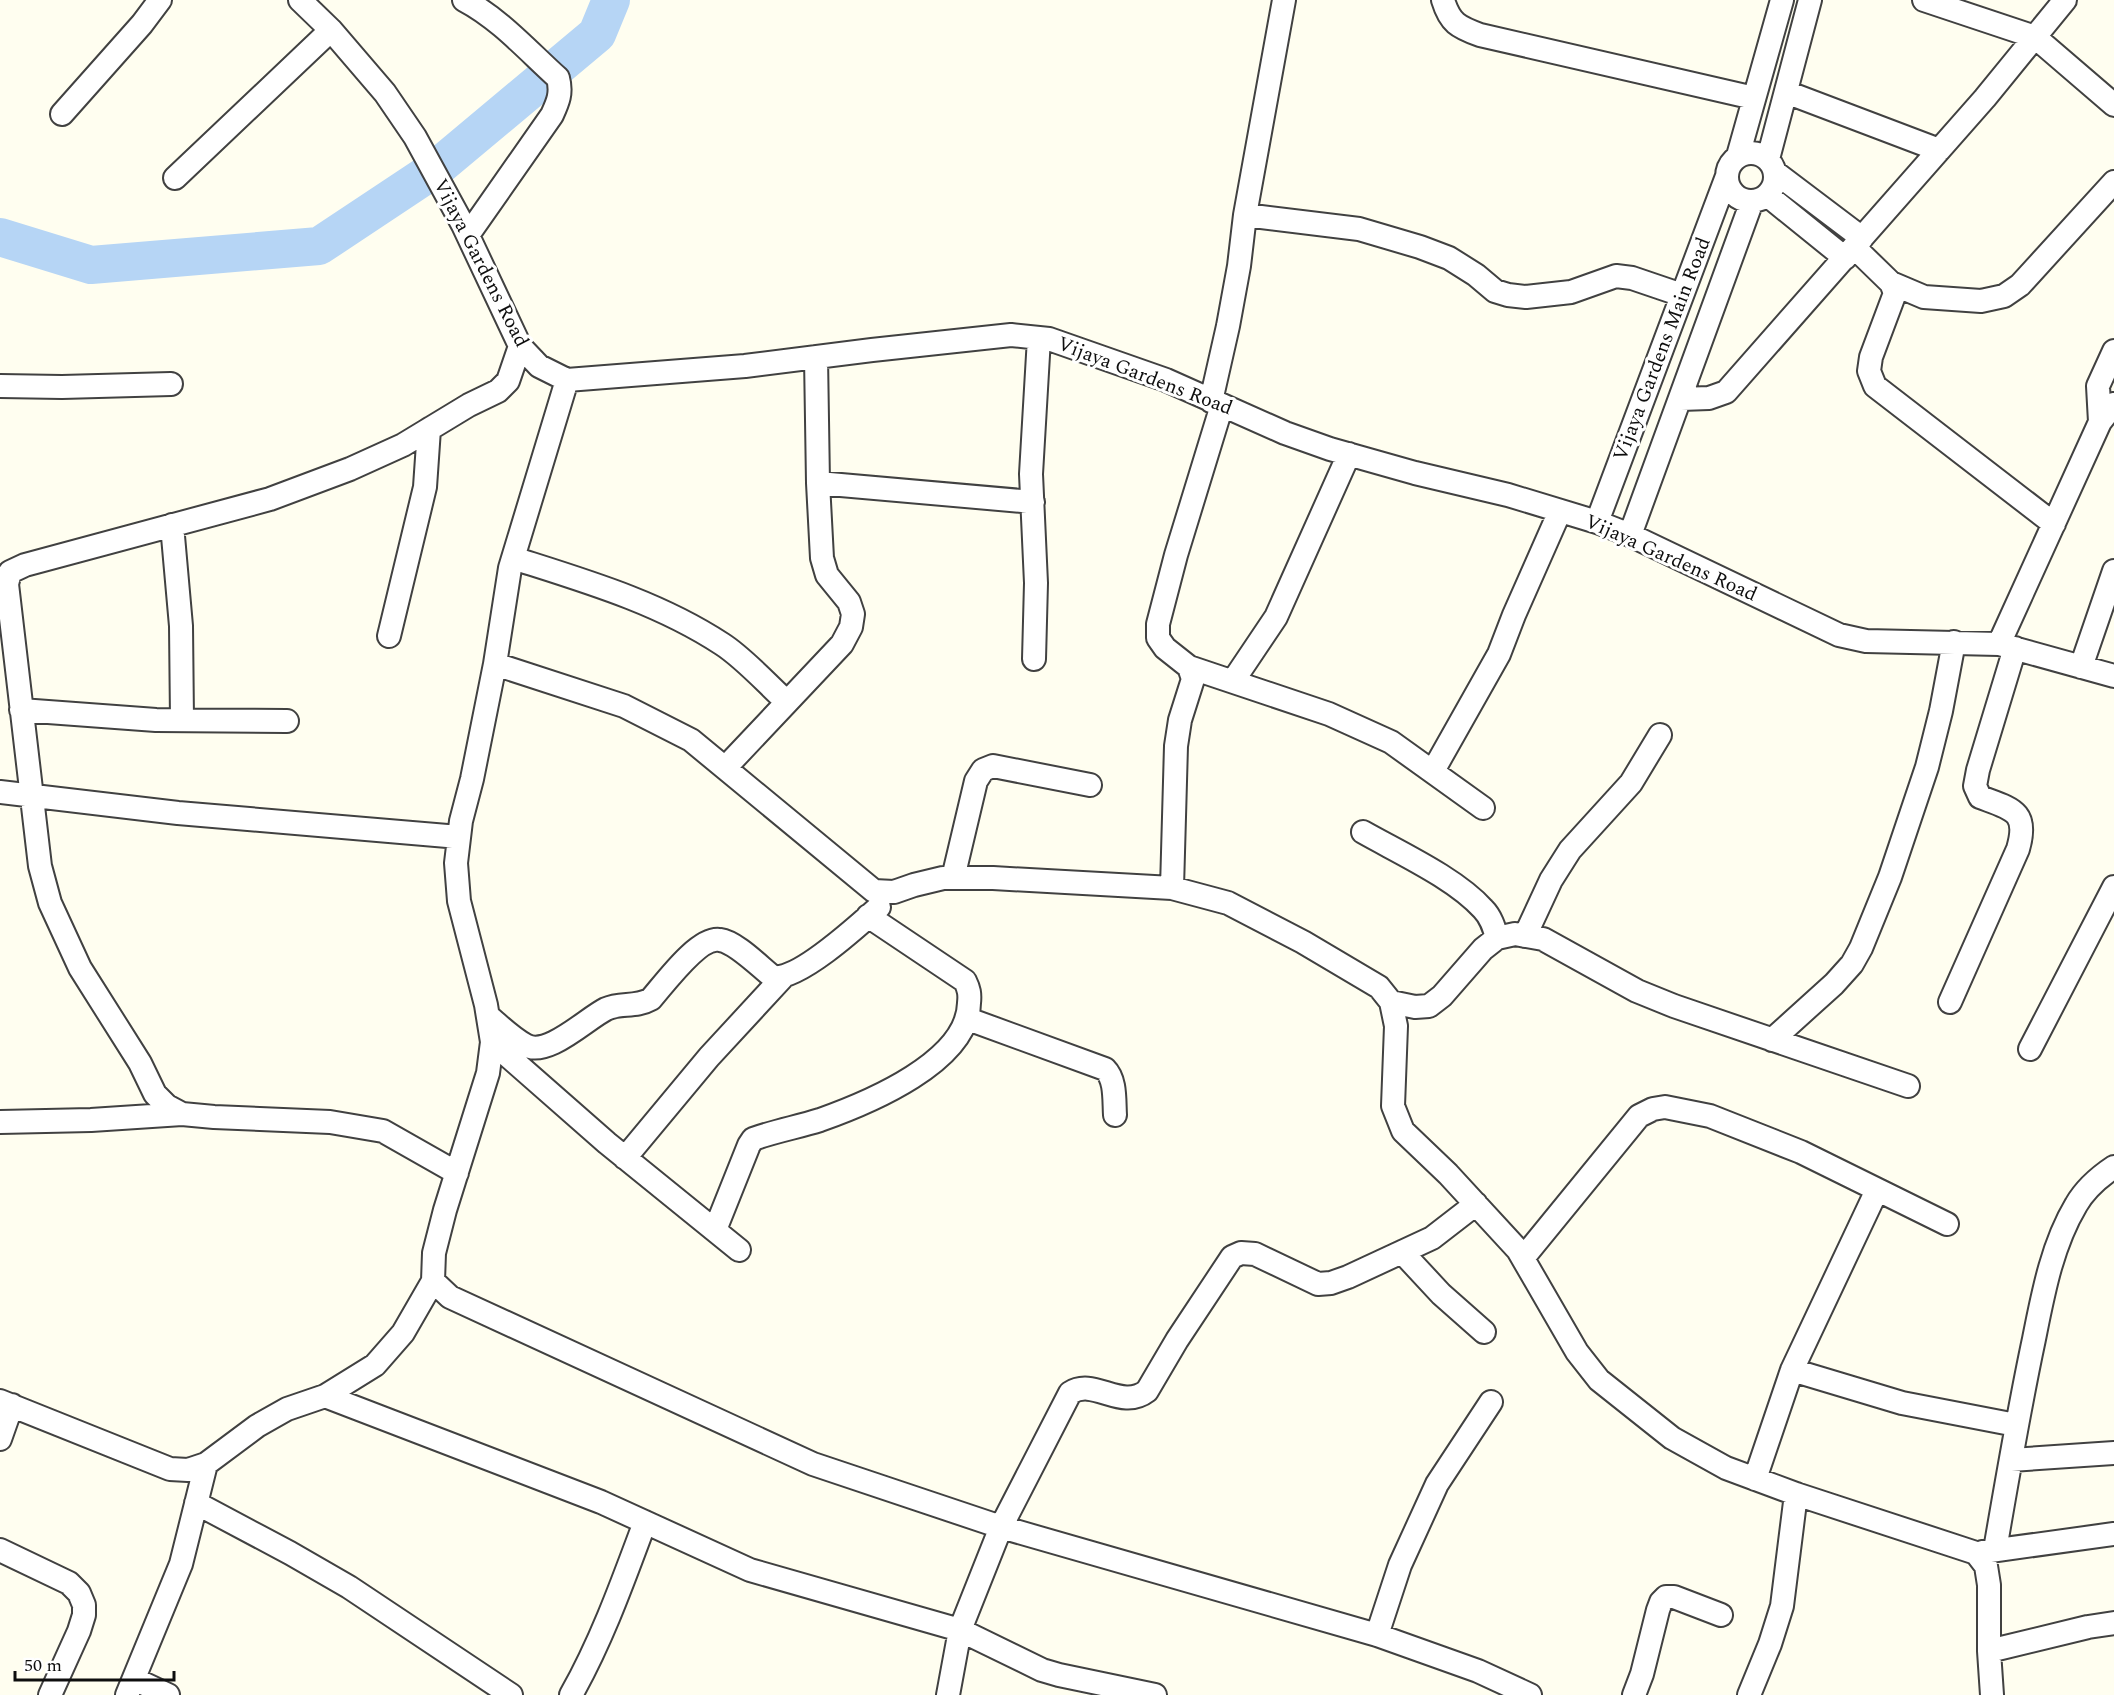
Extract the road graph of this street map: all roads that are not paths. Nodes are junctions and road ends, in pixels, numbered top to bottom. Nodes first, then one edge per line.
1 (160, 0) edge
2 (300, 0) edge
3 (1284, 0) edge
4 (1443, 0) edge
5 (1782, 0) edge
6 (1810, 0) edge
7 (1924, 0) edge
8 (2066, 0) edge
9 (478, 3) edge
10 (331, 30) junction
11 (2035, 37) junction
12 (1786, 92) junction
13 (1754, 98) junction
14 (2114, 105) edge
15 (62, 114) dead end
16 (1939, 150) junction
17 (1738, 156) junction
18 (1772, 166) junction
19 (1726, 176) junction
20 (175, 178) dead end
21 (2114, 182) edge
22 (1760, 198) junction
23 (1245, 215) junction
24 (466, 230) junction
25 (1853, 248) junction
26 (1891, 283) junction
27 (1682, 295) junction
28 (1038, 338) junction
29 (520, 346) junction
30 (2114, 351) edge
31 (816, 357) junction
32 (567, 380) junction
33 (171, 384) dead end
34 (0, 386) edge
35 (1681, 399) junction
36 (1216, 403) junction
37 (2107, 413) edge
38 (429, 429) junction
39 (1349, 454) junction
40 (818, 483) junction
41 (1033, 502) junction
42 (1560, 511) junction
43 (1597, 522) junction
44 (2054, 524) junction
45 (172, 525) junction
46 (1630, 535) junction
47 (513, 558) junction
48 (2114, 571) edge
49 (389, 636) dead end
50 (7, 642) edge
51 (1954, 642) junction
52 (2007, 646) junction
53 (1034, 659) dead end
54 (495, 664) junction
55 (1189, 667) junction
56 (2081, 667) junction
57 (2114, 676) edge
58 (1233, 681) junction
59 (787, 702) junction
60 (21, 710) junction
61 (182, 720) junction
62 (288, 721) dead end
63 (1660, 735) dead end
64 (725, 768) junction
65 (1433, 771) junction
66 (1090, 785) dead end
67 (0, 792) edge
68 (31, 795) junction
69 (1483, 808) dead end
70 (1363, 832) dead end
71 (459, 837) junction
72 (953, 878) junction
73 (2114, 887) edge
74 (1172, 888) junction
75 (894, 892) junction
76 (868, 916) junction
77 (1525, 936) junction
78 (1497, 938) junction
79 (782, 978) junction
80 (1391, 1002) junction
81 (1950, 1002) dead end
82 (488, 1016) junction
83 (968, 1019) junction
84 (1772, 1040) junction
85 (492, 1042) junction
86 (2030, 1049) dead end
87 (1908, 1086) dead end
88 (182, 1114) junction
89 (1115, 1115) dead end
90 (0, 1122) edge
91 (625, 1158) junction
92 (2114, 1167) edge
93 (457, 1173) junction
94 (1877, 1190) junction
95 (1476, 1204) junction
96 (1947, 1224) dead end
97 (715, 1230) junction
98 (739, 1250) dead end
99 (1402, 1252) junction
100 (1523, 1258) junction
101 (433, 1281) junction
102 (1484, 1332) dead end
103 (1791, 1370) junction
104 (325, 1396) junction
105 (1491, 1402) dead end
106 (6, 1403) edge
107 (2016, 1425) junction
108 (0, 1439) edge
109 (2114, 1453) edge
110 (2010, 1460) junction
111 (206, 1464) junction
112 (1755, 1479) junction
113 (1796, 1494) junction
114 (196, 1503) junction
115 (645, 1522) junction
116 (1001, 1527) junction
117 (2114, 1534) edge
118 (0, 1550) edge
119 (1985, 1551) junction
120 (1721, 1615) dead end
121 (2114, 1623) edge
122 (960, 1630) junction
123 (1377, 1635) junction
124 (1989, 1651) junction
125 (131, 1687) edge
126 (50, 1695) edge
127 (168, 1695) edge
128 (511, 1695) edge
129 (571, 1695) edge
130 (948, 1695) edge
131 (1155, 1695) edge
132 (1530, 1695) edge
133 (1634, 1695) edge
134 (1749, 1695) edge
135 (1992, 1695) edge

1 - 15 street
2 - 10 street, Vijaya Gardens Road
3 - 23 street
4 - 13 street
5 - 13 street
6 - 12 street
7 - 11 street
8 - 11 street
9 - 24 street
10 - 20 street
10 - 24 street, Vijaya Gardens Road
11 - 14 street
11 - 16 street
12 - 16 street
12 - 18 street
13 - 17 street
16 - 25 street
17 - 18 street
17 - 19 street
18 - 22 street
18 - 25 street
19 - 22 street
19 - 27 street, Vijaya Gardens Main Road
21 - 26 street
22 - 25 street
22 - 35 street, Vijaya Gardens Main Road
23 - 27 street
23 - 36 street
24 - 29 street, Vijaya Gardens Road
25 - 26 street
25 - 35 street
26 - 44 street
27 - 43 street, Vijaya Gardens Main Road
28 - 31 street, Vijaya Gardens Road
28 - 36 street, Vijaya Gardens Road
28 - 41 street
29 - 32 street, Vijaya Gardens Road
29 - 38 street
30 - 37 street
31 - 32 street, Vijaya Gardens Road
31 - 40 street
32 - 47 street
33 - 34 street
35 - 46 street, Vijaya Gardens Main Road
36 - 39 street, Vijaya Gardens Road
36 - 55 street
37 - 44 street
38 - 45 street
38 - 49 street
39 - 42 street, Vijaya Gardens Road
39 - 58 street
40 - 41 street
40 - 59 street
41 - 53 street
42 - 43 street, Vijaya Gardens Road
42 - 65 street
43 - 46 street, Vijaya Gardens Road
44 - 52 street
45 - 50 street
45 - 61 street
46 - 51 street, Vijaya Gardens Road
47 - 54 street
47 - 59 street
48 - 56 street
50 - 60 street
51 - 52 street, Vijaya Gardens Road
51 - 84 street
52 - 56 street, Vijaya Gardens Road
52 - 81 street
54 - 64 street
54 - 71 street
55 - 58 street
55 - 74 street
56 - 57 street, Vijaya Gardens Road
58 - 65 street
59 - 64 street
60 - 61 street
60 - 68 street
61 - 62 street
63 - 77 street
64 - 75 street
65 - 69 street
66 - 72 street
67 - 68 street
68 - 71 street
68 - 88 street
70 - 78 street
71 - 82 street
72 - 74 street
72 - 75 street
73 - 86 street
74 - 80 street
75 - 76 street
76 - 79 street
76 - 83 street
77 - 78 street
77 - 84 street
78 - 80 street
79 - 82 street
79 - 91 street
80 - 95 street
82 - 85 street
83 - 89 street
83 - 97 street
84 - 87 street
85 - 91 street
85 - 93 street
88 - 90 street
88 - 93 street
91 - 97 street
92 - 107 street
93 - 101 street
94 - 96 street
94 - 100 street
94 - 103 street
95 - 99 street
95 - 100 street
97 - 98 street
99 - 102 street
99 - 116 street
100 - 112 street
101 - 104 street
101 - 116 street
103 - 107 street
103 - 112 street
104 - 111 street
104 - 115 street
105 - 123 street
106 - 108 street
106 - 111 street
107 - 110 street
109 - 110 street
110 - 119 street
111 - 114 street
112 - 113 street
113 - 119 street
113 - 134 street
114 - 125 street
114 - 128 street
115 - 122 street
115 - 129 street
116 - 122 street
116 - 123 street
117 - 119 street
118 - 126 street
119 - 124 street
120 - 133 street
121 - 124 street
122 - 130 street
122 - 131 street
123 - 132 street
124 - 135 street
125 - 127 street

